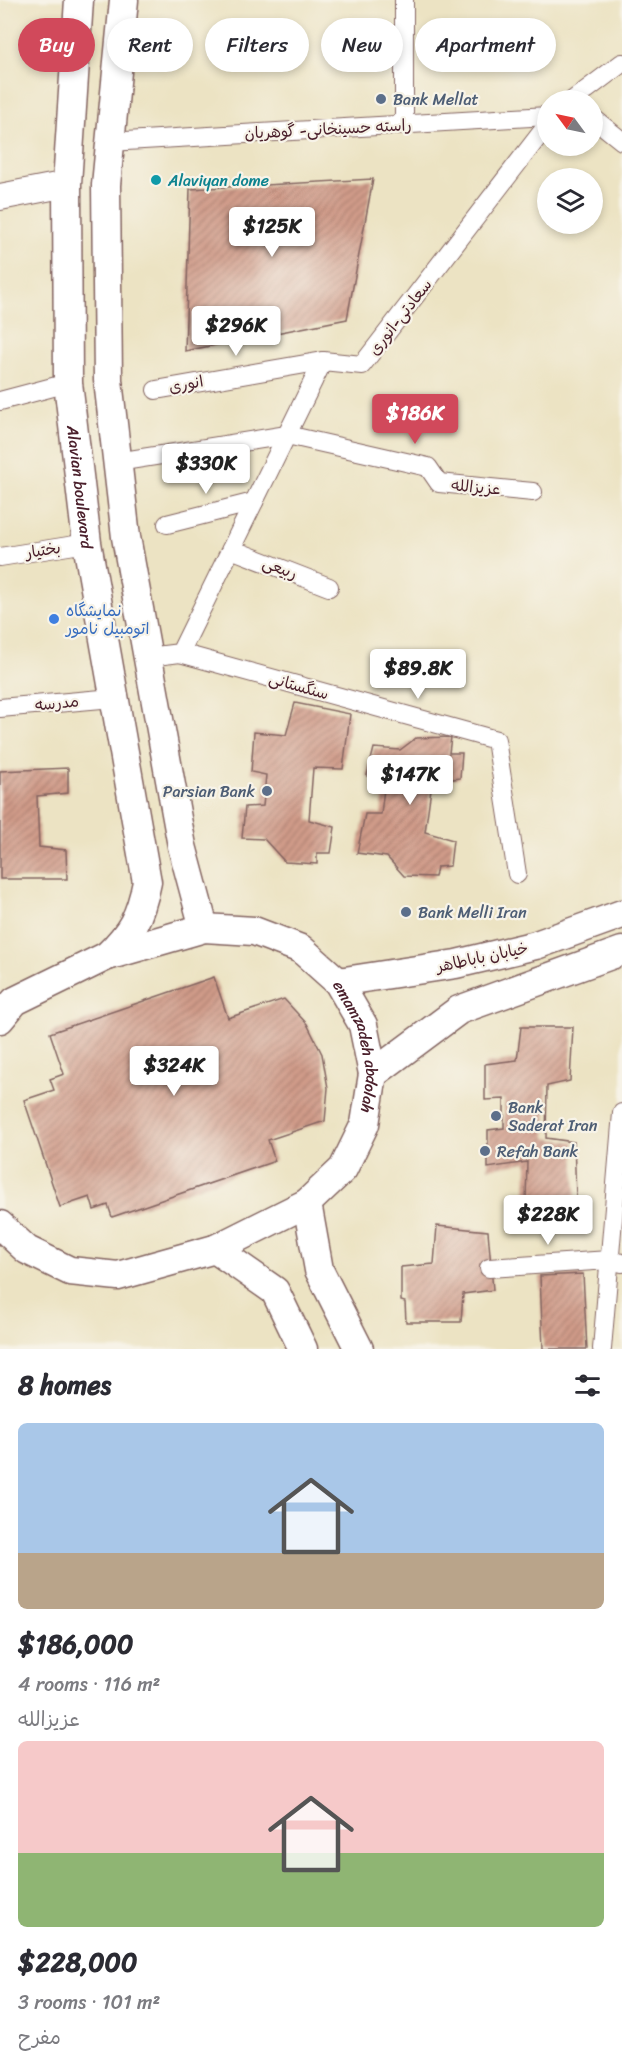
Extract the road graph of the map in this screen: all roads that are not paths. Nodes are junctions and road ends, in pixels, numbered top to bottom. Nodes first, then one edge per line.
1 (79, 0) edge
2 (124, 0) edge
3 (404, 0) edge
4 (622, 63) edge
5 (586, 90) edge
6 (537, 117) edge
7 (603, 123) edge
8 (404, 124) junction
9 (537, 138) edge
10 (622, 141) edge
11 (109, 142) junction
12 (67, 184) junction
13 (0, 197) edge
14 (323, 361) junction
15 (107, 366) junction
16 (68, 376) junction
17 (156, 390) dead end
18 (0, 400) edge
19 (287, 435) junction
20 (117, 462) junction
21 (533, 492) dead end
22 (254, 502) junction
23 (166, 524) dead end
24 (87, 543) junction
25 (231, 549) junction
26 (0, 557) edge
27 (329, 586) dead end
28 (180, 653) junction
29 (148, 657) junction
30 (113, 698) junction
31 (0, 708) edge
32 (517, 874) dead end
33 (622, 914) edge
34 (204, 928) junction
35 (622, 951) edge
36 (107, 956) junction
37 (338, 982) junction
38 (0, 1019) edge
39 (373, 1074) junction
40 (622, 1113) edge
41 (307, 1203) junction
42 (0, 1225) edge
43 (215, 1249) junction
44 (616, 1262) edge
45 (489, 1268) dead end
46 (303, 1349) edge
47 (359, 1349) edge
48 (602, 1349) edge

1 - 12 main road, Alavian boulevard
2 - 11 main road
3 - 8 street
4 - 5 street
6 - 8 street, راسته حسینخانی- گوهریان
7 - 10 street
8 - 11 street, راسته حسینخانی- گوهریان
9 - 14 street, سعادتی-انوری
11 - 15 main road
12 - 13 street
12 - 16 main road, Alavian boulevard
14 - 17 street, انوری
14 - 19 street
15 - 16 main road
15 - 20 main road
16 - 18 street
16 - 24 main road, Alavian boulevard
19 - 20 street
19 - 21 street, عزیزالله
19 - 22 street
20 - 29 main road
22 - 23 street
22 - 25 street
24 - 26 street, بختیار
24 - 30 main road, Alavian boulevard
25 - 27 street, ربیعی
25 - 28 street
28 - 29 street
28 - 32 street, سنگستانی
29 - 34 main road
30 - 31 street, مدرسه
30 - 36 main road, Alavian boulevard
33 - 37 main road, خیابان باباطاهر
34 - 36 main road, emamzadeh abdolah
34 - 37 main road, emamzadeh abdolah
35 - 39 main road
36 - 38 main road, emamzadeh abdolah
37 - 39 main road, emamzadeh abdolah
39 - 41 main road, emamzadeh abdolah
40 - 44 street
41 - 43 main road, emamzadeh abdolah
41 - 47 main road
42 - 43 main road, emamzadeh abdolah
43 - 46 main road
44 - 45 street
44 - 48 street

